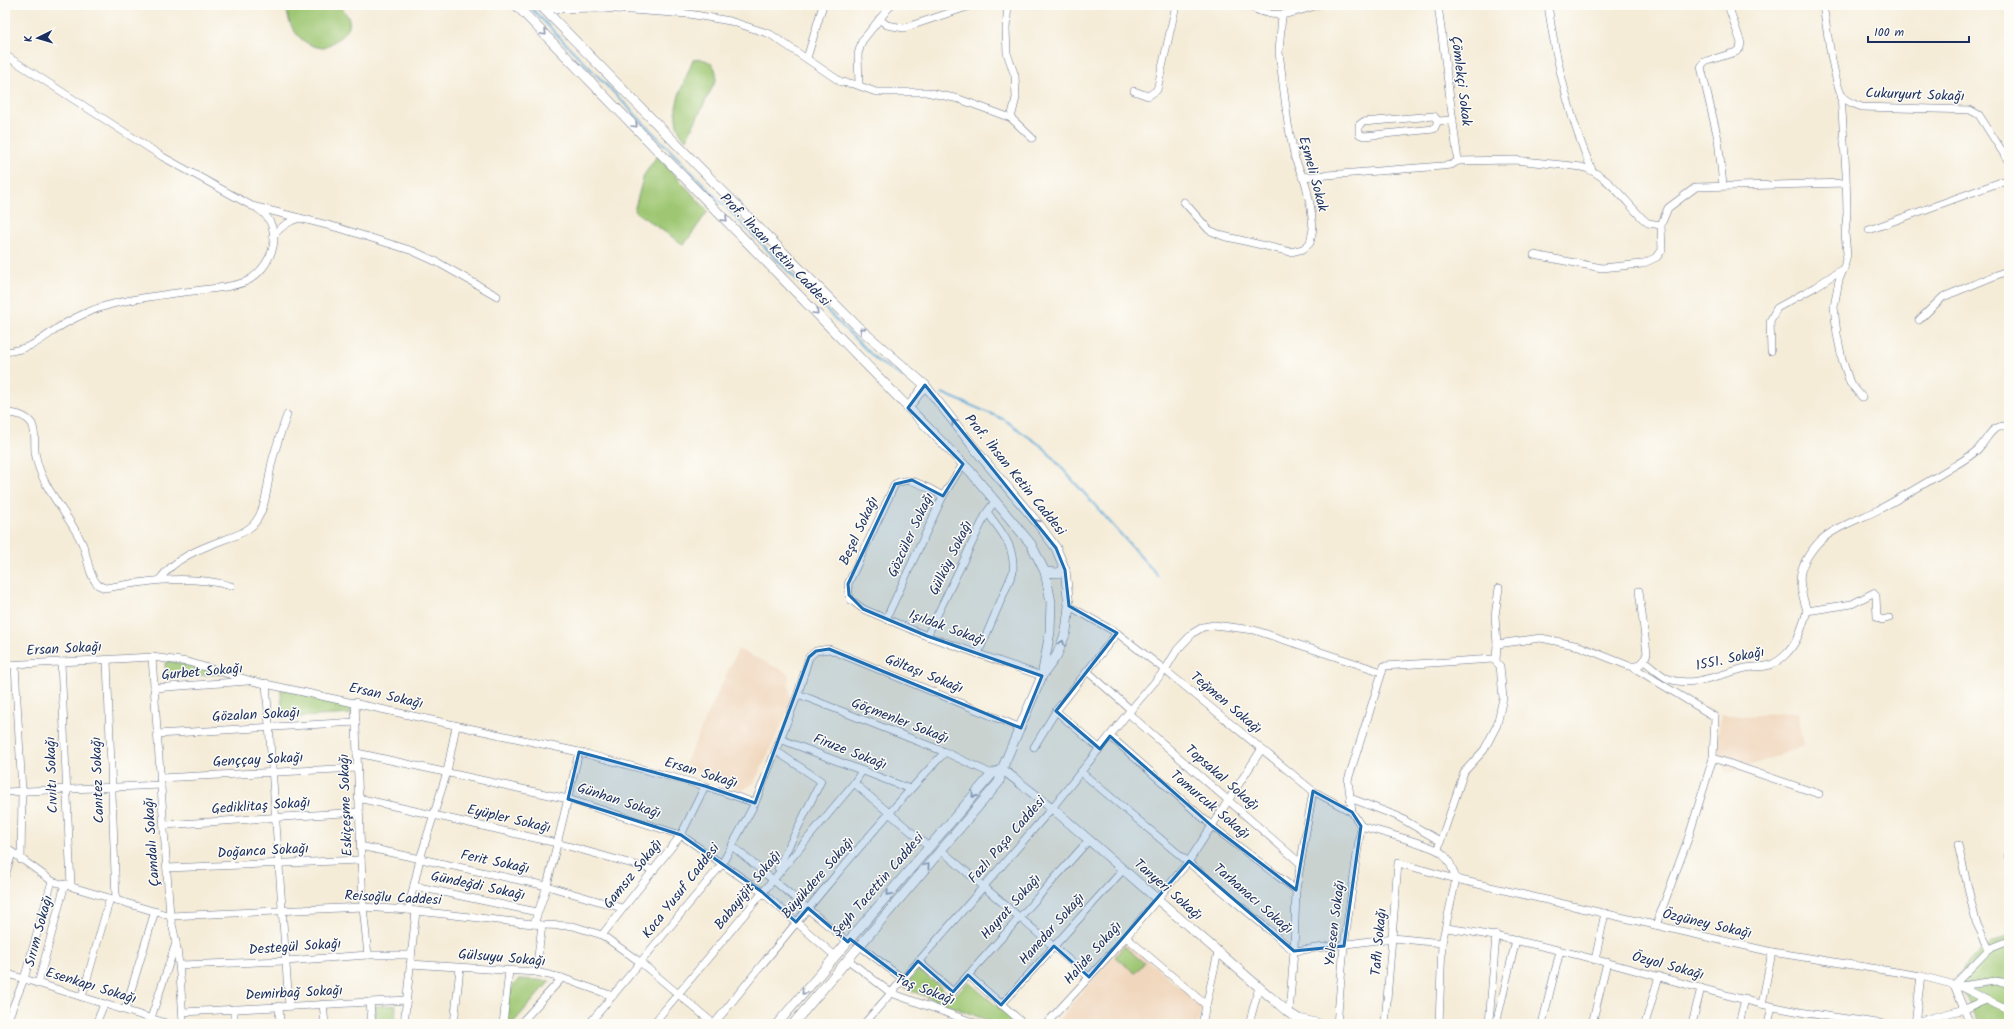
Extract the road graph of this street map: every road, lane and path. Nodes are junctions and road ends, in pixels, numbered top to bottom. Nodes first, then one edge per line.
1 (516, 5) edge
2 (823, 5) edge
3 (891, 5) edge
4 (973, 5) edge
5 (1008, 5) edge
6 (1176, 5) edge
7 (1248, 5) edge
8 (1317, 5) edge
9 (1438, 5) edge
10 (1548, 5) edge
11 (1728, 5) edge
12 (1823, 5) edge
13 (542, 7) edge
14 (640, 8) edge
15 (1282, 15) junction
16 (879, 19) junction
17 (5, 55) edge
18 (806, 58) junction
19 (859, 85) junction
20 (1134, 91) dead end
21 (1841, 95) junction
22 (1011, 118) junction
23 (1453, 120) junction
24 (1438, 121) junction
25 (1032, 138) dead end
26 (1458, 161) junction
27 (2009, 162) edge
28 (1592, 170) junction
29 (1302, 177) junction
30 (2009, 179) edge
31 (1846, 183) junction
32 (1723, 185) junction
33 (1184, 202) dead end
34 (252, 206) junction
35 (299, 218) junction
36 (1660, 225) junction
37 (1869, 230) dead end
38 (273, 236) junction
39 (1534, 255) dead end
40 (1844, 268) junction
41 (2009, 270) edge
42 (497, 296) dead end
43 (1919, 320) dead end
44 (1772, 351) dead end
45 (5, 352) edge
46 (925, 385) junction
47 (1862, 397) dead end
48 (908, 408) junction
49 (5, 413) edge
50 (287, 415) dead end
51 (2009, 425) edge
52 (963, 464) junction
53 (943, 496) junction
54 (995, 501) junction
55 (987, 512) junction
56 (1065, 570) junction
57 (1045, 572) junction
58 (160, 579) junction
59 (231, 586) dead end
60 (1499, 588) dead end
61 (1639, 591) dead end
62 (849, 595) joint
63 (1069, 606) junction
64 (1807, 611) junction
65 (1889, 618) dead end
66 (886, 619) junction
67 (1117, 633) junction
68 (927, 636) junction
69 (1497, 644) junction
70 (816, 651) joint
71 (978, 654) junction
72 (152, 657) junction
73 (107, 660) junction
74 (1496, 661) junction
75 (1644, 661) junction
76 (61, 662) junction
77 (5, 665) edge
78 (15, 665) junction
79 (1634, 667) junction
80 (1165, 670) junction
81 (1087, 671) junction
82 (1382, 672) junction
83 (1042, 676) junction
84 (252, 681) junction
85 (266, 682) junction
86 (154, 688) junction
87 (798, 694) junction
88 (355, 702) junction
89 (1056, 711) junction
90 (1130, 711) junction
91 (356, 722) junction
92 (456, 726) junction
93 (269, 727) junction
94 (1021, 728) junction
95 (157, 734) junction
96 (1110, 736) junction
97 (780, 739) junction
98 (1034, 746) dead end
99 (1100, 749) junction
100 (1262, 750) junction
101 (776, 751) junction
102 (579, 752) junction
103 (945, 752) junction
104 (357, 753) junction
105 (1713, 758) junction
106 (357, 768) junction
107 (1002, 769) junction
108 (862, 771) junction
109 (447, 772) junction
110 (1081, 772) junction
111 (272, 773) junction
112 (992, 774) junction
113 (161, 781) junction
114 (854, 783) junction
115 (705, 786) junction
116 (112, 787) junction
117 (910, 789) junction
118 (66, 790) junction
119 (1313, 791) junction
120 (5, 792) edge
121 (22, 792) junction
122 (1819, 794) dead end
123 (358, 798) junction
124 (1350, 798) junction
125 (568, 799) junction
126 (1228, 801) junction
127 (755, 803) junction
128 (1052, 808) junction
129 (359, 812) junction
130 (1352, 812) junction
131 (890, 814) junction
132 (433, 815) junction
133 (275, 818) junction
134 (164, 825) junction
135 (1212, 826) junction
136 (1361, 826) junction
137 (681, 834) junction
138 (1089, 840) junction
139 (1440, 841) junction
140 (557, 843) junction
141 (1958, 845) dead end
142 (360, 846) junction
143 (732, 846) junction
144 (5, 847) edge
145 (929, 847) junction
146 (1438, 849) junction
147 (941, 850) junction
148 (12, 853) junction
149 (420, 858) junction
150 (21, 860) junction
151 (361, 860) junction
152 (1189, 861) junction
153 (1300, 863) junction
154 (1398, 863) joint
155 (278, 864) junction
156 (722, 864) junction
157 (167, 868) junction
158 (654, 870) junction
159 (1123, 870) junction
160 (5, 876) edge
161 (773, 878) junction
162 (1456, 879) junction
163 (52, 881) junction
164 (68, 885) junction
165 (414, 886) junction
166 (547, 886) junction
167 (984, 886) junction
168 (1296, 890) junction
169 (762, 892) junction
170 (113, 899) junction
171 (1157, 899) junction
172 (363, 907) junction
173 (622, 908) junction
174 (808, 908) junction
175 (412, 910) junction
176 (155, 911) junction
177 (282, 912) junction
178 (537, 912) junction
179 (1605, 913) junction
180 (170, 916) junction
181 (1020, 917) junction
182 (796, 922) junction
183 (538, 924) junction
184 (1656, 925) junction
185 (1447, 928) junction
186 (602, 934) junction
187 (1496, 935) junction
188 (1126, 937) junction
189 (1393, 938) junction
190 (177, 940) junction
191 (1516, 940) junction
192 (848, 942) junction
193 (2009, 942) edge
194 (1442, 943) junction
195 (860, 946) junction
196 (1054, 946) junction
197 (1344, 946) junction
198 (1989, 949) junction
199 (1294, 951) junction
200 (1560, 951) junction
201 (1218, 952) junction
202 (1772, 952) junction
203 (368, 955) junction
204 (411, 955) junction
205 (835, 956) junction
206 (847, 959) junction
207 (1595, 960) junction
208 (285, 961) junction
209 (918, 961) junction
210 (640, 962) junction
211 (1607, 962) junction
212 (410, 964) junction
213 (180, 966) junction
214 (460, 968) junction
215 (508, 971) junction
216 (536, 972) junction
217 (5, 973) edge
218 (968, 975) junction
219 (1089, 976) junction
220 (1659, 976) junction
221 (1921, 976) junction
222 (562, 978) junction
223 (24, 979) junction
224 (903, 979) junction
225 (2009, 983) edge
226 (38, 984) junction
227 (1957, 985) junction
228 (1259, 987) junction
229 (1701, 988) junction
230 (891, 993) junction
231 (679, 994) junction
232 (613, 996) junction
233 (82, 997) junction
234 (1745, 999) junction
235 (407, 1000) junction
236 (1986, 1000) junction
237 (370, 1002) junction
238 (104, 1004) junction
239 (323, 1004) junction
240 (1762, 1004) junction
241 (1001, 1005) junction
242 (1206, 1005) junction
243 (279, 1006) junction
244 (289, 1006) junction
245 (1772, 1007) junction
246 (234, 1008) junction
247 (1965, 1009) junction
248 (125, 1010) junction
249 (2009, 1011) edge
250 (183, 1012) junction
251 (1289, 1013) junction
252 (151, 1018) junction
253 (1298, 1021) edge
254 (964, 1022) edge
255 (7, 1023) edge
256 (1912, 1023) edge
257 (96, 1024) edge
258 (169, 1024) edge
259 (183, 1024) edge
260 (234, 1024) edge
261 (280, 1024) edge
262 (325, 1024) edge
263 (372, 1024) edge
264 (404, 1024) edge
265 (454, 1024) edge
266 (503, 1024) edge
267 (520, 1024) edge
268 (589, 1024) edge
269 (653, 1024) edge
270 (714, 1024) edge
271 (777, 1024) edge
272 (793, 1024) edge
273 (864, 1024) edge
274 (978, 1024) edge
275 (1024, 1024) edge
276 (1046, 1024) edge
277 (1202, 1024) edge
278 (1249, 1024) edge
279 (1320, 1024) edge
280 (1337, 1024) edge
281 (1385, 1024) edge
282 (1439, 1024) edge
283 (1489, 1024) edge
284 (1496, 1024) edge
285 (1542, 1024) edge
286 (1592, 1024) edge
287 (1645, 1024) edge
288 (1692, 1024) edge
289 (1739, 1024) edge
290 (1768, 1024) edge
291 (1884, 1024) edge
292 (1970, 1024) edge

1 -> 48 street, Prof. İhsan Ketin Caddesi
2 - 18 street
3 - 16 street
4 - 16 street
5 - 22 street
6 - 20 street
7 - 15 street
8 - 15 street
9 - 23 street, Çömlekçi Sokak
10 - 28 street
11 - 32 street
12 - 21 street
13 - 14 street
46 -> 13 street, Prof. İhsan Ketin Caddesi
14 - 18 street
15 - 29 street, Eşmeli Sokak
16 - 19 street
17 - 34 street
18 - 19 street
19 - 22 street
21 - 27 street, Cukuryurt Sokağı
21 - 31 street
22 - 25 street
23 - 24 street
23 - 26 street, Çömlekçi Sokak
24 - 24 street
26 - 28 street
26 - 29 street
28 - 36 street
29 - 33 street, Eşmeli Sokak
30 - 37 street
31 - 32 street
31 - 40 street
32 - 36 street
34 - 35 street
34 - 38 street
35 - 38 street
35 - 42 street
36 - 39 street
38 - 45 street
40 - 44 street
40 - 47 street
41 - 43 street
46 - 48 street
56 -> 46 street, Prof. İhsan Ketin Caddesi
48 - 52 street, Prof. İhsan Ketin Caddesi
49 - 58 street
50 - 58 street
51 - 64 street
52 - 53 street, Gözcüler Sokağı
52 - 54 street, Prof. İhsan Ketin Caddesi
53 - 62 street, Beşel Sokağı
53 - 66 street, Gözcüler Sokağı
54 - 55 street, Gülköy Sokağı
54 - 57 street, Prof. İhsan Ketin Caddesi
55 - 68 street, Gülköy Sokağı
55 - 71 street
56 - 57 street
56 - 63 street, Prof. İhsan Ketin Caddesi
57 - 83 street, Prof. İhsan Ketin Caddesi
58 - 59 street
60 - 69 street
61 - 75 street
62 - 66 street, Işıldak Sokağı
63 - 67 street, Teğmen Sokağı
83 -> 63 street, Prof. İhsan Ketin Caddesi
64 - 65 street
64 - 75 street, 1551. Sokağı
66 - 68 street, Işıldak Sokağı
67 - 80 street, Teğmen Sokağı
67 - 81 street
68 - 71 street, Işıldak Sokağı
69 - 74 street
69 - 79 street
70 - 87 street, Koca Yusuf Caddesi
70 - 94 street, Göltaşı Sokağı
71 - 83 street, Işıldak Sokağı
72 - 73 street, Ersan Sokağı
72 - 84 street, Ersan Sokağı
72 - 86 street, Çamdalı Sokağı
73 - 76 street, Ersan Sokağı
73 - 116 street, Canıtez Sokağı
74 - 82 street
74 - 139 street
75 - 79 street
76 - 78 street, Ersan Sokağı
76 - 118 street, Cıvıltı Sokağı
77 - 78 street, Ersan Sokağı
78 - 121 street
79 - 105 street
80 - 82 street, Fazlı Paşa Caddesi
80 - 90 street, Fazlı Paşa Caddesi
80 - 100 street, Teğmen Sokağı
81 - 89 street
81 - 90 street, Topsakal Sokağı
82 - 124 street
83 - 94 street, Şeyh Tacettin Caddesi
84 - 85 street, Ersan Sokağı
84 - 86 street, Gurbet Sokağı
85 - 88 street, Ersan Sokağı
85 - 93 street
86 - 95 street, Çamdalı Sokağı
87 - 97 street, Koca Yusuf Caddesi
87 - 103 street, Göçmenler Sokağı
88 - 91 street, Eskiçeşme Sokağı
88 - 92 street, Ersan Sokağı
89 - 98 street
89 - 99 street
90 - 96 street, Fazlı Paşa Caddesi
90 - 126 street, Topsakal Sokağı
91 - 93 street, Gözalan Sokağı
91 - 104 street, Eskiçeşme Sokağı
92 - 102 street, Ersan Sokağı
92 - 109 street
93 - 95 street, Gözalan Sokağı
93 - 111 street
94 - 107 street, Şeyh Tacettin Caddesi
95 - 113 street, Çamdalı Sokağı
96 - 99 street, Fazlı Paşa Caddesi
96 - 135 street, Tomurcuk Sokağı
97 - 101 street, Koca Yusuf Caddesi
97 - 108 street, Firuze Sokağı
99 - 110 street, Fazlı Paşa Caddesi
100 - 119 street, Teğmen Sokağı
100 - 126 street, Halide Sokağı
101 - 127 street, Koca Yusuf Caddesi
101 - 161 street
102 - 115 street, Ersan Sokağı
102 - 125 street
103 - 112 street, Göçmenler Sokağı
103 - 117 street, Büyükdere Sokağı
104 - 106 street, Eskiçeşme Sokağı
104 - 109 street, Günhan Sokağı
105 - 122 street
105 - 184 street
106 - 111 street, Genççay Sokağı
106 - 123 street, Eskiçeşme Sokağı
107 - 112 street, Şeyh Tacettin Caddesi
107 - 128 street, Tanyeri Sokağı
107 - 147 street, Şeyh Tacettin Caddesi
108 - 114 street, Babayiğit Sokağı
108 - 117 street, Firuze Sokağı
109 - 125 street, Günhan Sokağı
109 - 132 street
110 - 128 street, Fazlı Paşa Caddesi
110 - 152 street, Tarhanacı Sokağı
111 - 113 street, Genççay Sokağı
111 - 133 street
112 -> 145 street, Şeyh Tacettin Caddesi
113 - 116 street, Genççay Sokağı
113 - 134 street, Çamdalı Sokağı
114 - 131 street
114 - 161 street, Babayiğit Sokağı
115 - 127 street, Ersan Sokağı
115 - 137 street, Gamsız Sokağı
116 - 118 street, Genççay Sokağı
116 - 170 street, Canıtez Sokağı
117 - 131 street, Büyükdere Sokağı
118 - 121 street, Genççay Sokağı
118 - 164 street, Cıvıltı Sokağı
119 - 130 street, Teğmen Sokağı
119 - 153 street
120 - 121 street, Genççay Sokağı
121 - 150 street
123 - 129 street, Eskiçeşme Sokağı
123 - 132 street, Eyüpler Sokağı
124 - 130 street
124 - 139 street
125 - 137 street, Günhan Sokağı
125 - 140 street
126 - 135 street, Halide Sokağı
126 - 153 street, Topsakal Sokağı
127 - 143 street, Koca Yusuf Caddesi
128 - 138 street, Tanyeri Sokağı
128 - 167 street, Fazlı Paşa Caddesi
129 - 133 street, Gediklitaş Sokağı
129 - 142 street, Eskiçeşme Sokağı
130 - 136 street, Teğmen Sokağı
131 - 145 street
131 - 174 street, Büyükdere Sokağı
132 - 140 street, Eyüpler Sokağı
132 - 149 street
133 - 134 street, Gediklitaş Sokağı
133 - 155 street
134 - 157 street, Çamdalı Sokağı
135 - 152 street, Halide Sokağı
135 - 168 street, Tomurcuk Sokağı
136 - 146 street
136 - 197 street, Yelesen Sokağı
137 - 156 street, Günhan Sokağı
137 - 158 street, Gamsız Sokağı
138 - 159 street, Tanyeri Sokağı
138 - 181 street, Hayrat Sokağı
139 - 146 street
140 - 158 street, Eyüpler Sokağı
140 - 166 street
141 - 198 street
142 - 149 street, Ferit Sokağı
142 - 151 street, Eskiçeşme Sokağı
143 - 156 street, Koca Yusuf Caddesi
143 - 161 street
144 - 148 street, Reisoğlu Caddesi
145 -> 192 street, Şeyh Tacettin Caddesi
146 - 162 street
147 - 167 street
195 -> 147 street, Şeyh Tacettin Caddesi
148 - 150 street, Reisoğlu Caddesi
148 - 160 street
149 - 165 street
149 - 166 street, Ferit Sokağı
150 - 163 street, Reisoğlu Caddesi
151 - 155 street, Doğanca Sokağı
151 - 172 street, Eskiçeşme Sokağı
152 - 171 street, Halide Sokağı
152 - 199 street, Tarhanacı Sokağı
153 - 168 street
154 - 162 street, Özgüney Sokağı
154 - 189 street, Taflı Sokağı
155 - 157 street, Doğanca Sokağı
155 - 177 street
156 - 169 street, Günhan Sokağı
156 - 210 street, Koca Yusuf Caddesi
157 - 180 street, Çamdalı Sokağı
158 - 173 street, Gamsız Sokağı
159 - 171 street, Tanyeri Sokağı
159 - 196 street, Hanedar Sokağı
161 - 169 street, Babayiğit Sokağı
161 - 174 street
162 - 179 street, Özgüney Sokağı
162 - 185 street
163 - 164 street, Reisoğlu Caddesi
163 - 223 street
164 - 170 street, Reisoğlu Caddesi
164 - 226 street, Sırım Sokağı
165 - 175 street
165 - 178 street, Gündeğdi Sokağı
166 - 173 street, Ferit Sokağı
166 - 178 street
167 - 181 street
167 - 209 street, Fazlı Paşa Caddesi
168 - 199 street
169 - 182 street, Günhan Sokağı
169 - 231 street, Babayiğit Sokağı
170 - 176 street, Reisoğlu Caddesi
170 - 233 street, Canıtez Sokağı
171 - 188 street, Halide Sokağı
171 - 201 street, Tanyeri Sokağı
172 - 175 street, Reisoğlu Caddesi
172 - 177 street, Reisoğlu Caddesi
172 - 203 street, Eskiçeşme Sokağı
173 - 186 street, Gamsız Sokağı
174 - 182 street, Büyükdere Sokağı
174 - 192 street
175 - 183 street, Reisoğlu Caddesi
175 - 204 street
176 - 180 street, Reisoğlu Caddesi
176 - 248 street
177 - 180 street, Reisoğlu Caddesi
177 - 208 street
178 - 183 street
179 - 184 street, Özgüney Sokağı
179 - 207 street
180 - 190 street, Çamdalı Sokağı
181 - 196 street
181 - 218 street, Hayrat Sokağı
182 - 205 street, Günhan Sokağı
182 - 270 street, Büyükdere Sokağı
183 - 186 street, Reisoğlu Caddesi
183 - 216 street
184 - 202 street, Özgüney Sokağı
185 - 187 street, Özyol Sokağı
185 - 194 street
186 - 210 street, Reisoğlu Caddesi
187 - 191 street, Özyol Sokağı
187 - 283 street
188 - 219 street, Halide Sokağı
188 - 242 street
189 - 194 street, Tarhanacı Sokağı
189 - 197 street, Tarhanacı Sokağı
189 - 281 street, Taflı Sokağı
190 - 213 street, Çamdalı Sokağı
190 - 252 street
191 - 200 street, Özyol Sokağı
191 - 284 street
192 - 205 street, Şeyh Tacettin Caddesi
193 - 198 street
194 - 282 street
195 - 206 street, Şeyh Tacettin Caddesi
195 - 224 street
196 - 219 street
196 - 241 street, Hanedar Sokağı
197 - 199 street, Tarhanacı Sokağı
197 - 280 street, Yelesen Sokağı
198 - 227 street
199 - 251 street
200 - 207 street, Özyol Sokağı
200 - 285 street
201 - 228 street, Tanyeri Sokağı
201 - 242 street
202 - 221 street, Özgüney Sokağı
202 - 240 street
203 - 204 street, Destegül Sokağı
203 - 208 street, Destegül Sokağı
204 - 212 street
205 -> 271 street, Şeyh Tacettin Caddesi
206 - 230 street, Taş Sokağı
206 - 272 street, Şeyh Tacettin Caddesi
207 - 211 street, Özyol Sokağı
208 - 213 street, Destegül Sokağı
208 - 244 street
209 - 218 street, Hayrat Sokağı
209 - 224 street, Fazlı Paşa Caddesi
210 - 231 street, Reisoğlu Caddesi
210 - 232 street, Koca Yusuf Caddesi
211 - 220 street, Özyol Sokağı
211 - 286 street
212 - 214 street, Gülsuyu Sokağı
212 - 235 street
213 - 250 street, Çamdalı Sokağı
214 - 215 street, Gülsuyu Sokağı
214 - 265 street
215 - 216 street, Gülsuyu Sokağı
215 - 266 street
216 - 222 street, Gülsuyu Sokağı
217 - 223 street, Esenkapı Sokağı
218 - 241 street
219 - 276 street, Halide Sokağı
220 - 229 street, Özyol Sokağı
220 - 287 street
221 - 227 street, Özgüney Sokağı
221 - 256 street
222 - 232 street, Gülsuyu Sokağı
222 - 267 street
223 - 226 street, Esenkapı Sokağı
223 - 255 street
224 - 230 street, Fazlı Paşa Caddesi
225 - 227 street
226 - 233 street, Esenkapı Sokağı
227 - 236 street
227 - 247 street
228 - 251 street, Tanyeri Sokağı
228 - 278 street
229 - 234 street, Özyol Sokağı
229 - 288 street
230 - 254 street, Taş Sokağı
230 - 273 street, Fazlı Paşa Caddesi
231 - 269 street, Babayiğit Sokağı
231 - 270 street, Reisoğlu Caddesi
232 - 268 street, Koca Yusuf Caddesi
233 - 238 street, Esenkapı Sokağı
234 - 240 street, Özyol Sokağı
234 - 289 street
235 - 237 street, Demirbağ Sokağı
235 - 264 street
236 - 247 street
236 - 249 street
237 - 239 street, Demirbağ Sokağı
237 - 263 street
238 - 248 street, Esenkapı Sokağı
238 - 257 street
239 - 244 street, Demirbağ Sokağı
239 - 262 street
240 - 245 street, Özyol Sokağı
241 - 275 street
242 - 277 street
243 - 244 street, Demirbağ Sokağı
243 - 246 street, Demirbağ Sokağı
243 - 261 street
245 - 290 street
245 - 291 street, Özyol Sokağı
246 - 250 street, Demirbağ Sokağı
246 - 260 street
247 - 256 street
247 - 292 street
248 - 252 street, Esenkapı Sokağı
250 - 259 street, Çamdalı Sokağı
251 - 253 street, Tanyeri Sokağı
252 - 258 street, Esenkapı Sokağı
253 - 279 street, Tanyeri Sokağı
254 - 274 street, Taş Sokağı

